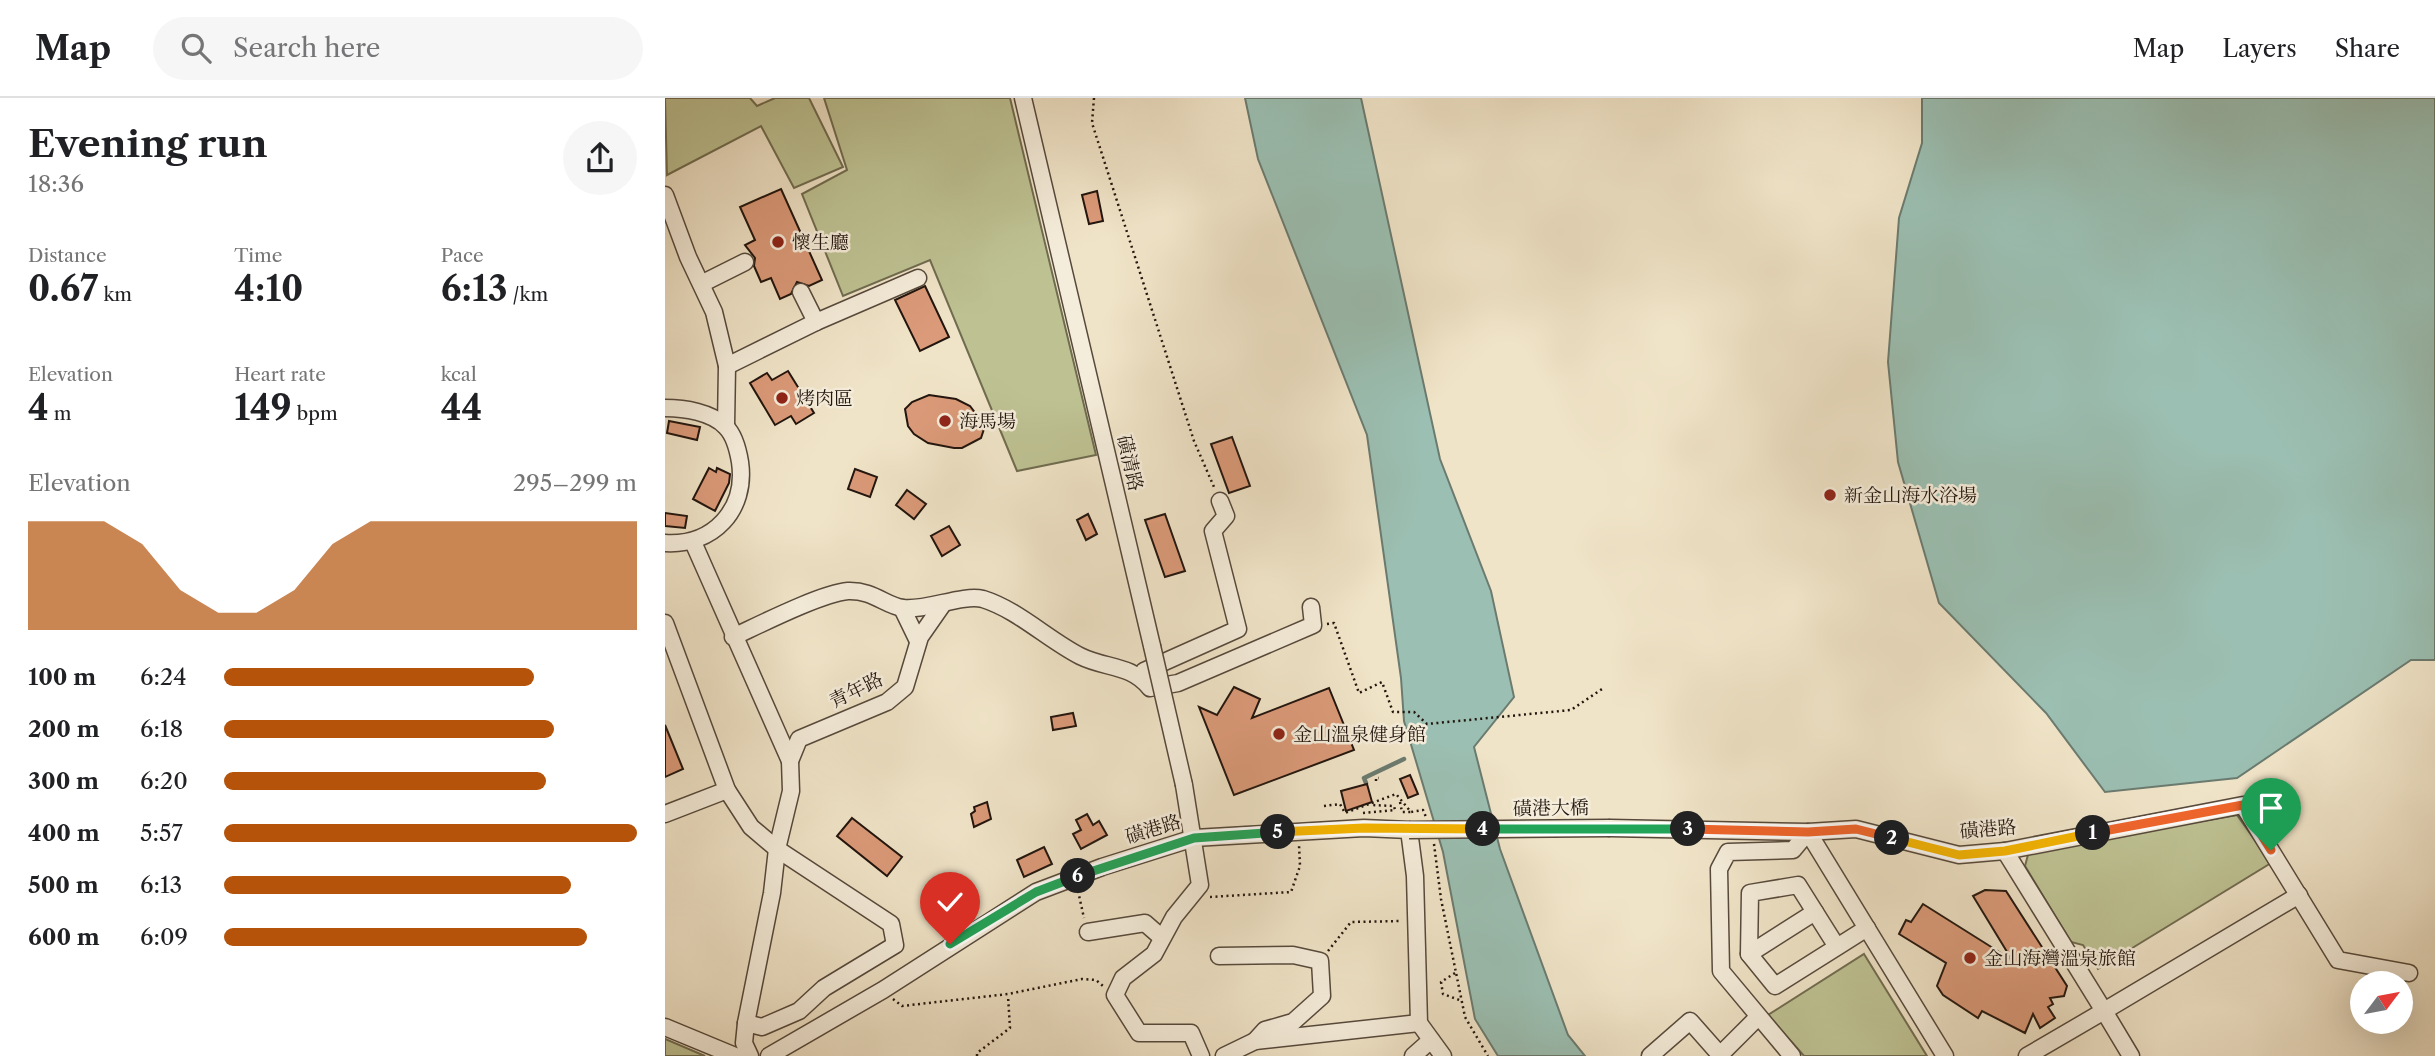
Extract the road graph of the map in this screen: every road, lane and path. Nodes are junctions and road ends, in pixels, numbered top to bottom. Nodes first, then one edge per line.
1 (1023, 98) edge
2 (1094, 98) edge
3 (665, 195) edge
4 (745, 262) dead end
5 (918, 278) dead end
6 (703, 283) junction
7 (801, 292) dead end
8 (816, 322) junction
9 (727, 366) junction
10 (665, 408) edge
11 (726, 426) junction
12 (1220, 501) joint
13 (693, 542) junction
14 (665, 543) edge
15 (943, 604) junction
16 (1311, 607) dead end
17 (902, 608) junction
18 (665, 623) edge
19 (1313, 625) junction
20 (733, 637) junction
21 (918, 641) junction
22 (669, 644) edge
23 (1139, 674) junction
24 (1602, 690) dead end
25 (790, 761) junction
26 (727, 790) junction
27 (1324, 806) dead end
28 (1374, 806) junction
29 (665, 814) edge
30 (1363, 816) dead end
31 (1429, 827) dead end
32 (1610, 828) joint
33 (1409, 830) junction
34 (1299, 831) junction
35 (1808, 832) junction
36 (1432, 837) dead end
37 (1194, 838) junction
38 (777, 849) junction
39 (2005, 851) junction
40 (1074, 878) junction
41 (2298, 895) junction
42 (1192, 898) junction
43 (1815, 912) junction
44 (1415, 921) junction
45 (1867, 928) junction
46 (1088, 932) joint
47 (1161, 937) junction
48 (1837, 947) junction
49 (1749, 954) junction
50 (1219, 956) dead end
51 (1320, 961) junction
52 (2399, 971) edge
53 (1456, 973) junction
54 (883, 990) junction
55 (1008, 994) junction
56 (1115, 995) junction
57 (1462, 1001) junction
58 (2103, 1011) junction
59 (1758, 1017) junction
60 (746, 1023) junction
61 (1419, 1023) junction
62 (665, 1027) edge
63 (1430, 1040) junction
64 (1255, 1041) junction
65 (1721, 1055) edge
66 (735, 1056) edge
67 (750, 1056) edge
68 (769, 1056) edge
69 (977, 1056) edge
70 (1201, 1056) edge
71 (1224, 1056) edge
72 (1413, 1056) edge
73 (1443, 1056) edge
74 (1488, 1056) edge
75 (1650, 1056) edge
76 (1792, 1056) edge
77 (1945, 1056) edge
78 (2027, 1056) edge
79 (2131, 1056) edge

1 - 37 street, 磺清路, bridge
2 - 12 path
3 - 6 street
4 - 6 street
5 - 8 street
6 - 9 street
7 - 8 street
8 - 9 street
9 - 11 street
10 - 11 street
11 - 13 street
12 - 23 street
13 - 14 street
13 - 20 street
15 - 17 street
15 - 21 street, 青年路
15 - 23 street
16 - 19 street
17 - 20 street
17 - 21 street
18 - 22 street
19 - 23 street
19 - 24 path
20 - 25 street
21 - 25 street, 青年路
22 - 26 street
25 - 38 street
26 - 29 street
26 - 38 street
27 - 28 path
28 - 30 path
28 - 31 path
32 - 33 street, 磺港大橋, bridge
32 - 35 street, 磺港路
33 - 34 street, 磺港路
33 - 44 street
34 - 37 street, 磺港路
34 - 42 path
35 - 39 street, 磺港路
35 - 45 street
35 - 59 street
36 - 53 path
37 - 40 street, 磺港路
37 - 42 street, 磺清路
38 - 60 street
38 - 60 street
39 - 41 street, 磺港路
39 - 58 street
40 - 46 path
40 - 54 street, 磺港路
41 - 52 street
41 - 58 street
42 - 47 street
43 - 48 street
43 - 49 street
43 - 49 street
44 - 51 path
44 - 61 street
45 - 48 street
45 - 77 street
46 - 47 street
47 - 56 street
48 - 49 street
50 - 51 street
51 - 64 street
53 - 57 path
53 - 57 path
54 - 55 path
54 - 68 street, 磺港路
55 - 56 path
55 - 69 path
56 - 70 street
57 - 74 path
58 - 78 street
58 - 79 street
59 - 65 street
59 - 76 street
60 - 67 street
61 - 63 street
61 - 64 street
62 - 66 street
63 - 72 street
63 - 73 street
64 - 71 street
65 - 75 street

